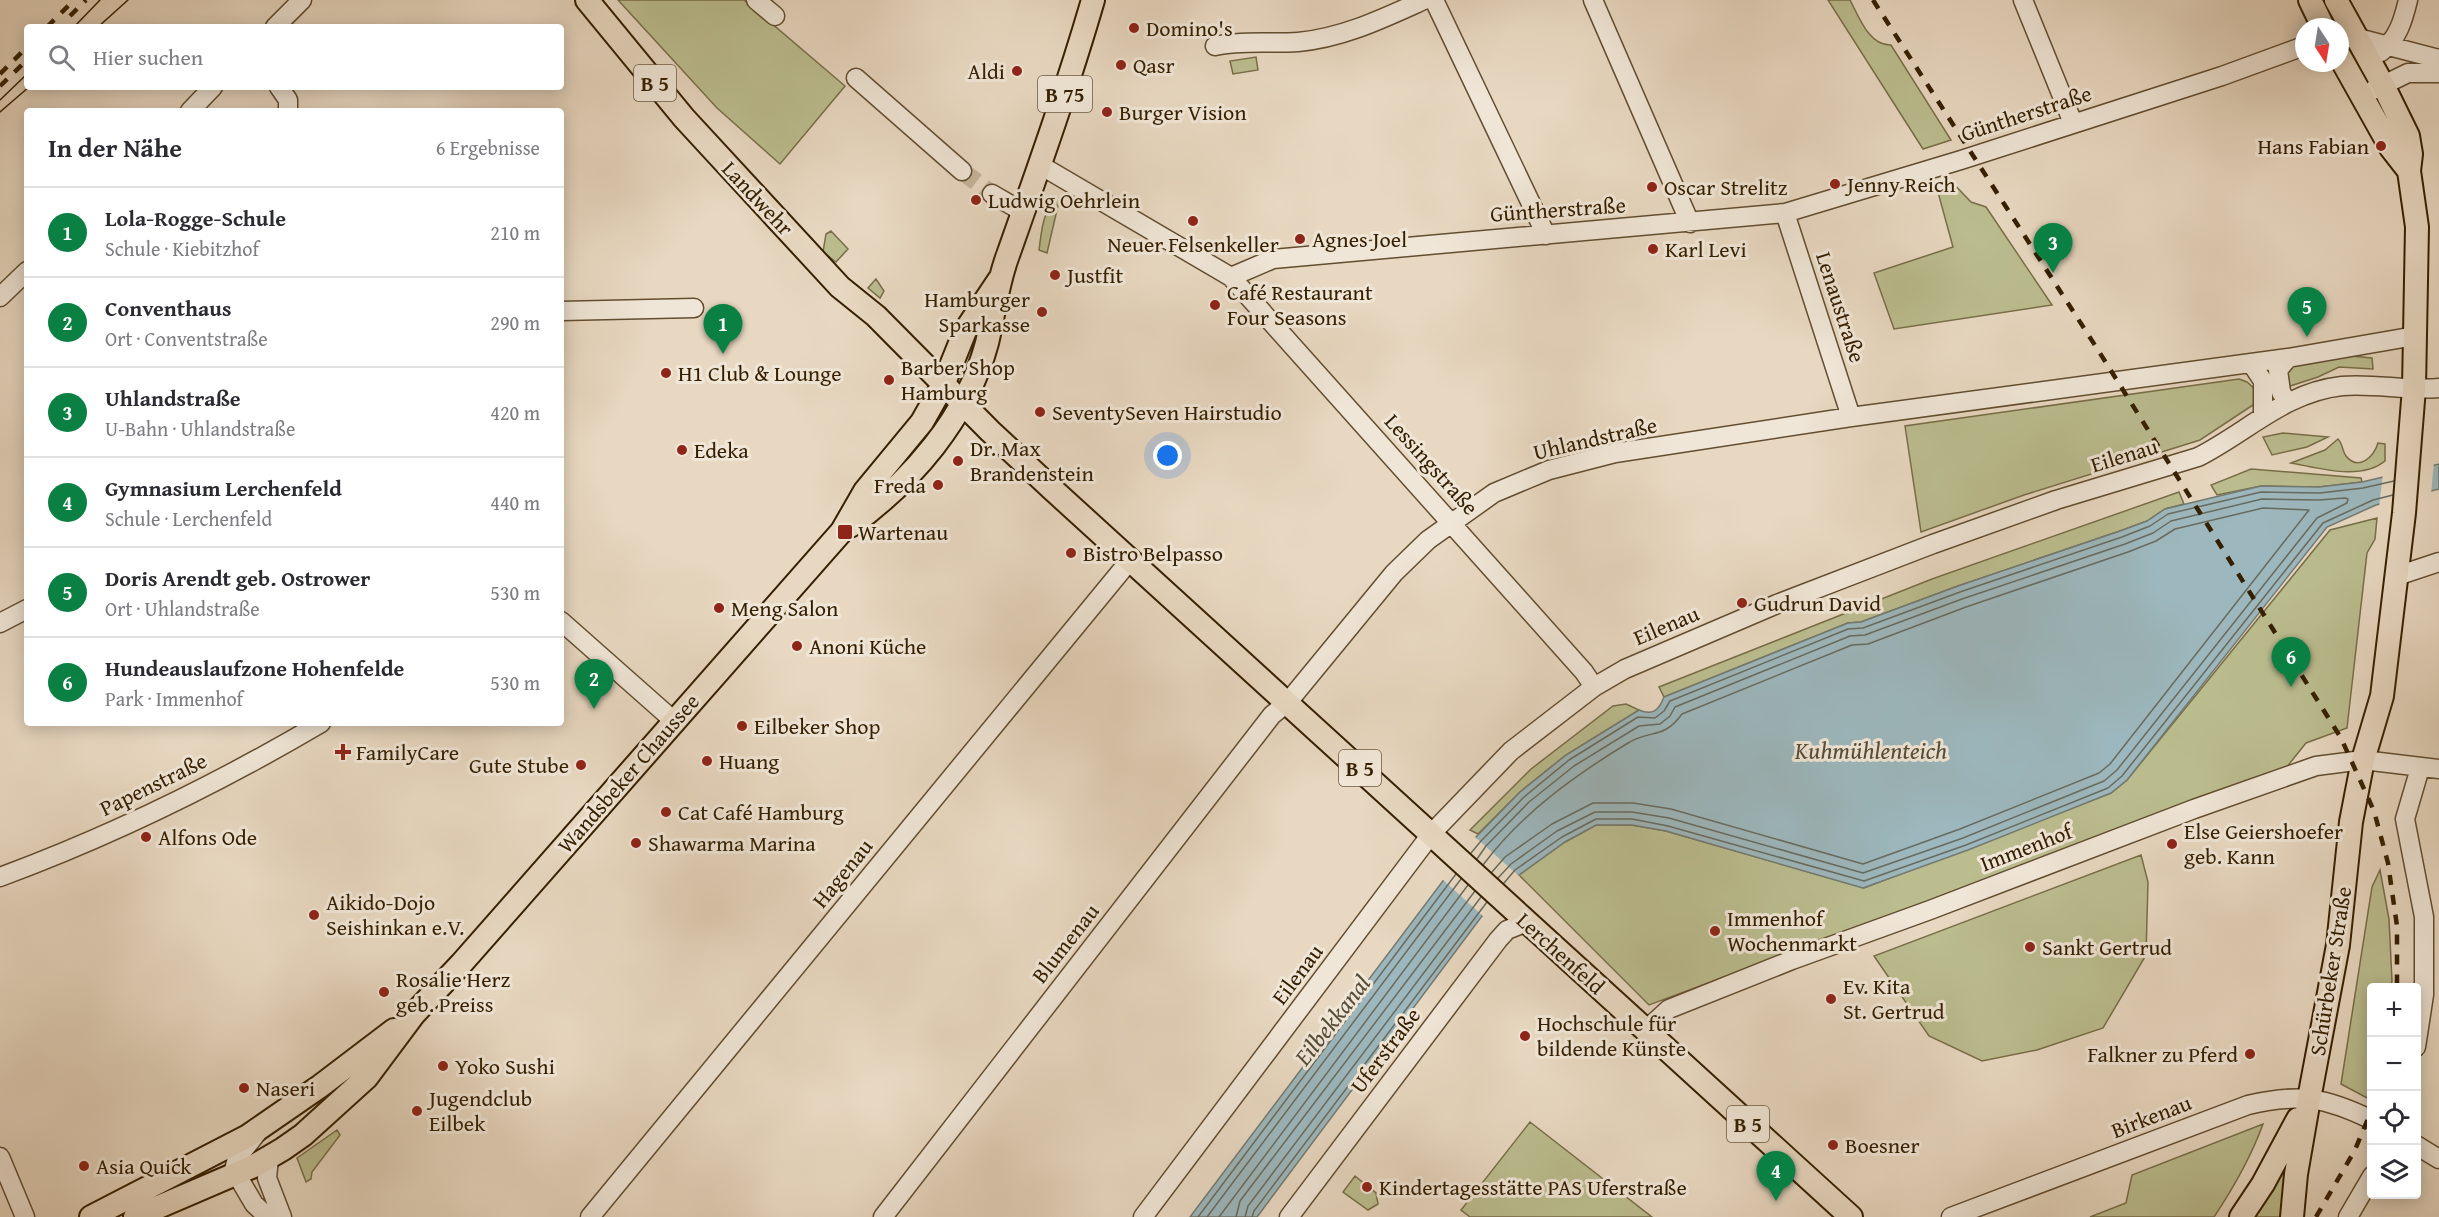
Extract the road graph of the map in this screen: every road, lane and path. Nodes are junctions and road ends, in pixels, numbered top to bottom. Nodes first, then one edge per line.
1 (302, 0) edge
2 (586, 0) edge
3 (756, 0) edge
4 (1093, 0) edge
5 (1424, 0) edge
6 (1434, 0) edge
7 (1593, 0) edge
8 (2023, 0) edge
9 (2310, 0) edge
10 (2336, 0) edge
11 (2408, 0) edge
12 (775, 16) dead end
13 (2319, 18) edge
14 (2342, 18) edge
15 (278, 24) edge
16 (2402, 27) junction
17 (2349, 38) edge
18 (1215, 46) dead end
19 (2388, 46) junction
20 (2295, 49) edge
21 (2439, 52) edge
22 (2439, 59) edge
23 (2370, 61) junction
24 (2348, 72) edge
25 (2439, 73) edge
26 (856, 78) dead end
27 (2383, 85) junction
28 (210, 90) edge
29 (281, 90) edge
30 (2362, 96) junction
31 (193, 108) edge
32 (288, 108) edge
33 (2073, 123) junction
34 (1040, 165) junction
35 (962, 171) tunnel mouth
36 (2409, 171) junction
37 (992, 194) tunnel mouth
38 (1023, 212) junction
39 (1785, 213) junction
40 (1690, 223) junction
41 (1546, 235) junction
42 (24, 274) edge
43 (1231, 277) junction
44 (999, 280) junction
45 (0, 297) edge
46 (694, 308) dead end
47 (564, 311) edge
48 (2415, 336) junction
49 (2288, 358) junction
50 (2251, 363) junction
51 (944, 383) junction
52 (2414, 388) junction
53 (2439, 388) edge
54 (962, 402) junction
55 (2287, 402) junction
56 (2263, 415) junction
57 (1851, 417) junction
58 (1452, 522) junction
59 (842, 531) junction
60 (1131, 559) junction
61 (2439, 562) edge
62 (2397, 576) junction
63 (24, 611) edge
64 (0, 623) edge
65 (564, 624) edge
66 (1594, 687) junction
67 (1288, 702) junction
68 (674, 721) junction
69 (315, 726) edge
70 (2364, 760) junction
71 (2420, 768) junction
72 (2439, 770) edge
73 (1432, 833) junction
74 (0, 877) edge
75 (1527, 922) junction
76 (414, 1014) junction
77 (1646, 1030) junction
78 (2418, 1037) edge
79 (2308, 1099) junction
80 (2367, 1118) edge
81 (261, 1128) junction
82 (2421, 1148) edge
83 (0, 1157) edge
84 (269, 1158) junction
85 (2439, 1159) edge
86 (235, 1174) junction
87 (2367, 1185) edge
88 (25, 1217) edge
89 (91, 1217) edge
90 (135, 1217) edge
91 (268, 1217) edge
92 (282, 1217) edge
93 (590, 1217) edge
94 (883, 1217) edge
95 (1143, 1217) edge
96 (1289, 1217) edge
97 (1851, 1217) edge
98 (1951, 1217) edge
99 (2241, 1217) edge
100 (2292, 1217) edge
101 (2348, 1217) edge

1 - 15 street
2 - 51 main road, Landwehr / B 5
3 - 12 street
4 - 34 main road, B 75
5 - 18 street
6 - 41 street
7 - 40 street
8 - 33 street
9 - 13 main road
10 - 14 main road, Schürbeker Straße
11 - 16 street
16 - 19 street
16 - 21 street
17 - 19 street
17 - 23 main road, Schürbeker Straße
19 - 22 street
19 - 23 street
20 - 33 street, Güntherstraße
23 - 27 main road, Schürbeker Straße
24 - 30 main road
25 - 27 street
26 - 35 street
27 - 30 street
27 - 36 main road, Schürbeker Straße
28 - 31 street
29 - 32 street
30 - 36 main road
33 - 39 street, Güntherstraße
34 - 38 main road, B 75
34 - 43 street
36 - 48 main road, Schürbeker Straße
37 - 38 street
38 - 44 main road, B 75
39 - 40 street, Güntherstraße
39 - 57 street, Lenaustraße
40 - 41 street, Güntherstraße
41 - 43 street, Güntherstraße
42 - 45 street
43 - 58 street, Lessingstraße
44 - 51 main road, B 75
44 - 54 main road, B 75
46 - 47 street
48 - 49 street, Uhlandstraße
48 - 52 main road, Schürbeker Straße
49 - 50 street, Uhlandstraße
49 - 55 street
50 - 56 street
50 - 57 street, Uhlandstraße
51 - 54 main road, B 5
51 - 59 main road, Wandsbeker Chaussee
52 - 53 street, Eilenau
52 - 55 street, Eilenau
52 - 62 main road, Schürbeker Straße
54 - 59 main road, Wandsbeker Chaussee
54 - 60 main road, B 5
55 - 56 street, Eilenau
56 - 66 street, Eilenau
57 - 58 street, Uhlandstraße
58 - 66 street, Lessingstraße
58 - 67 street, Uhlandstraße
59 - 68 main road, Wandsbeker Chaussee
60 - 67 main road, B 5
60 - 93 street, Hagenau
61 - 62 street
62 - 70 main road, Schürbeker Straße
63 - 64 street
65 - 68 street
66 - 73 street, Eilenau
67 - 73 main road, B 5
67 - 94 street, Blumenau
68 - 76 main road, Wandsbeker Chaussee
69 - 74 street, Papenstraße
70 - 71 street, Immenhof
70 - 77 street, Immenhof
70 - 79 main road, Schürbeker Straße
71 - 72 street, Immenhof
71 - 78 street
73 - 75 main road, Lerchenfeld / B 5
73 - 95 street, Eilenau
75 - 77 main road, Lerchenfeld / B 5
75 - 96 street, Uferstraße
76 - 81 main road, Wandsbeker Chaussee
76 - 84 main road, Wandsbeker Chaussee
77 - 97 main road, Lerchenfeld / B 5
79 - 80 street, Birkenau
79 - 98 street, Birkenau
79 - 99 main road
79 - 100 main road, Schürbeker Straße
81 - 86 street
81 - 89 main road, Wandsbeker Chaussee
82 - 85 street
83 - 88 street
84 - 86 main road, Wandsbeker Chaussee
84 - 92 street
86 - 90 main road, Wandsbeker Chaussee
86 - 91 street
87 - 101 street

